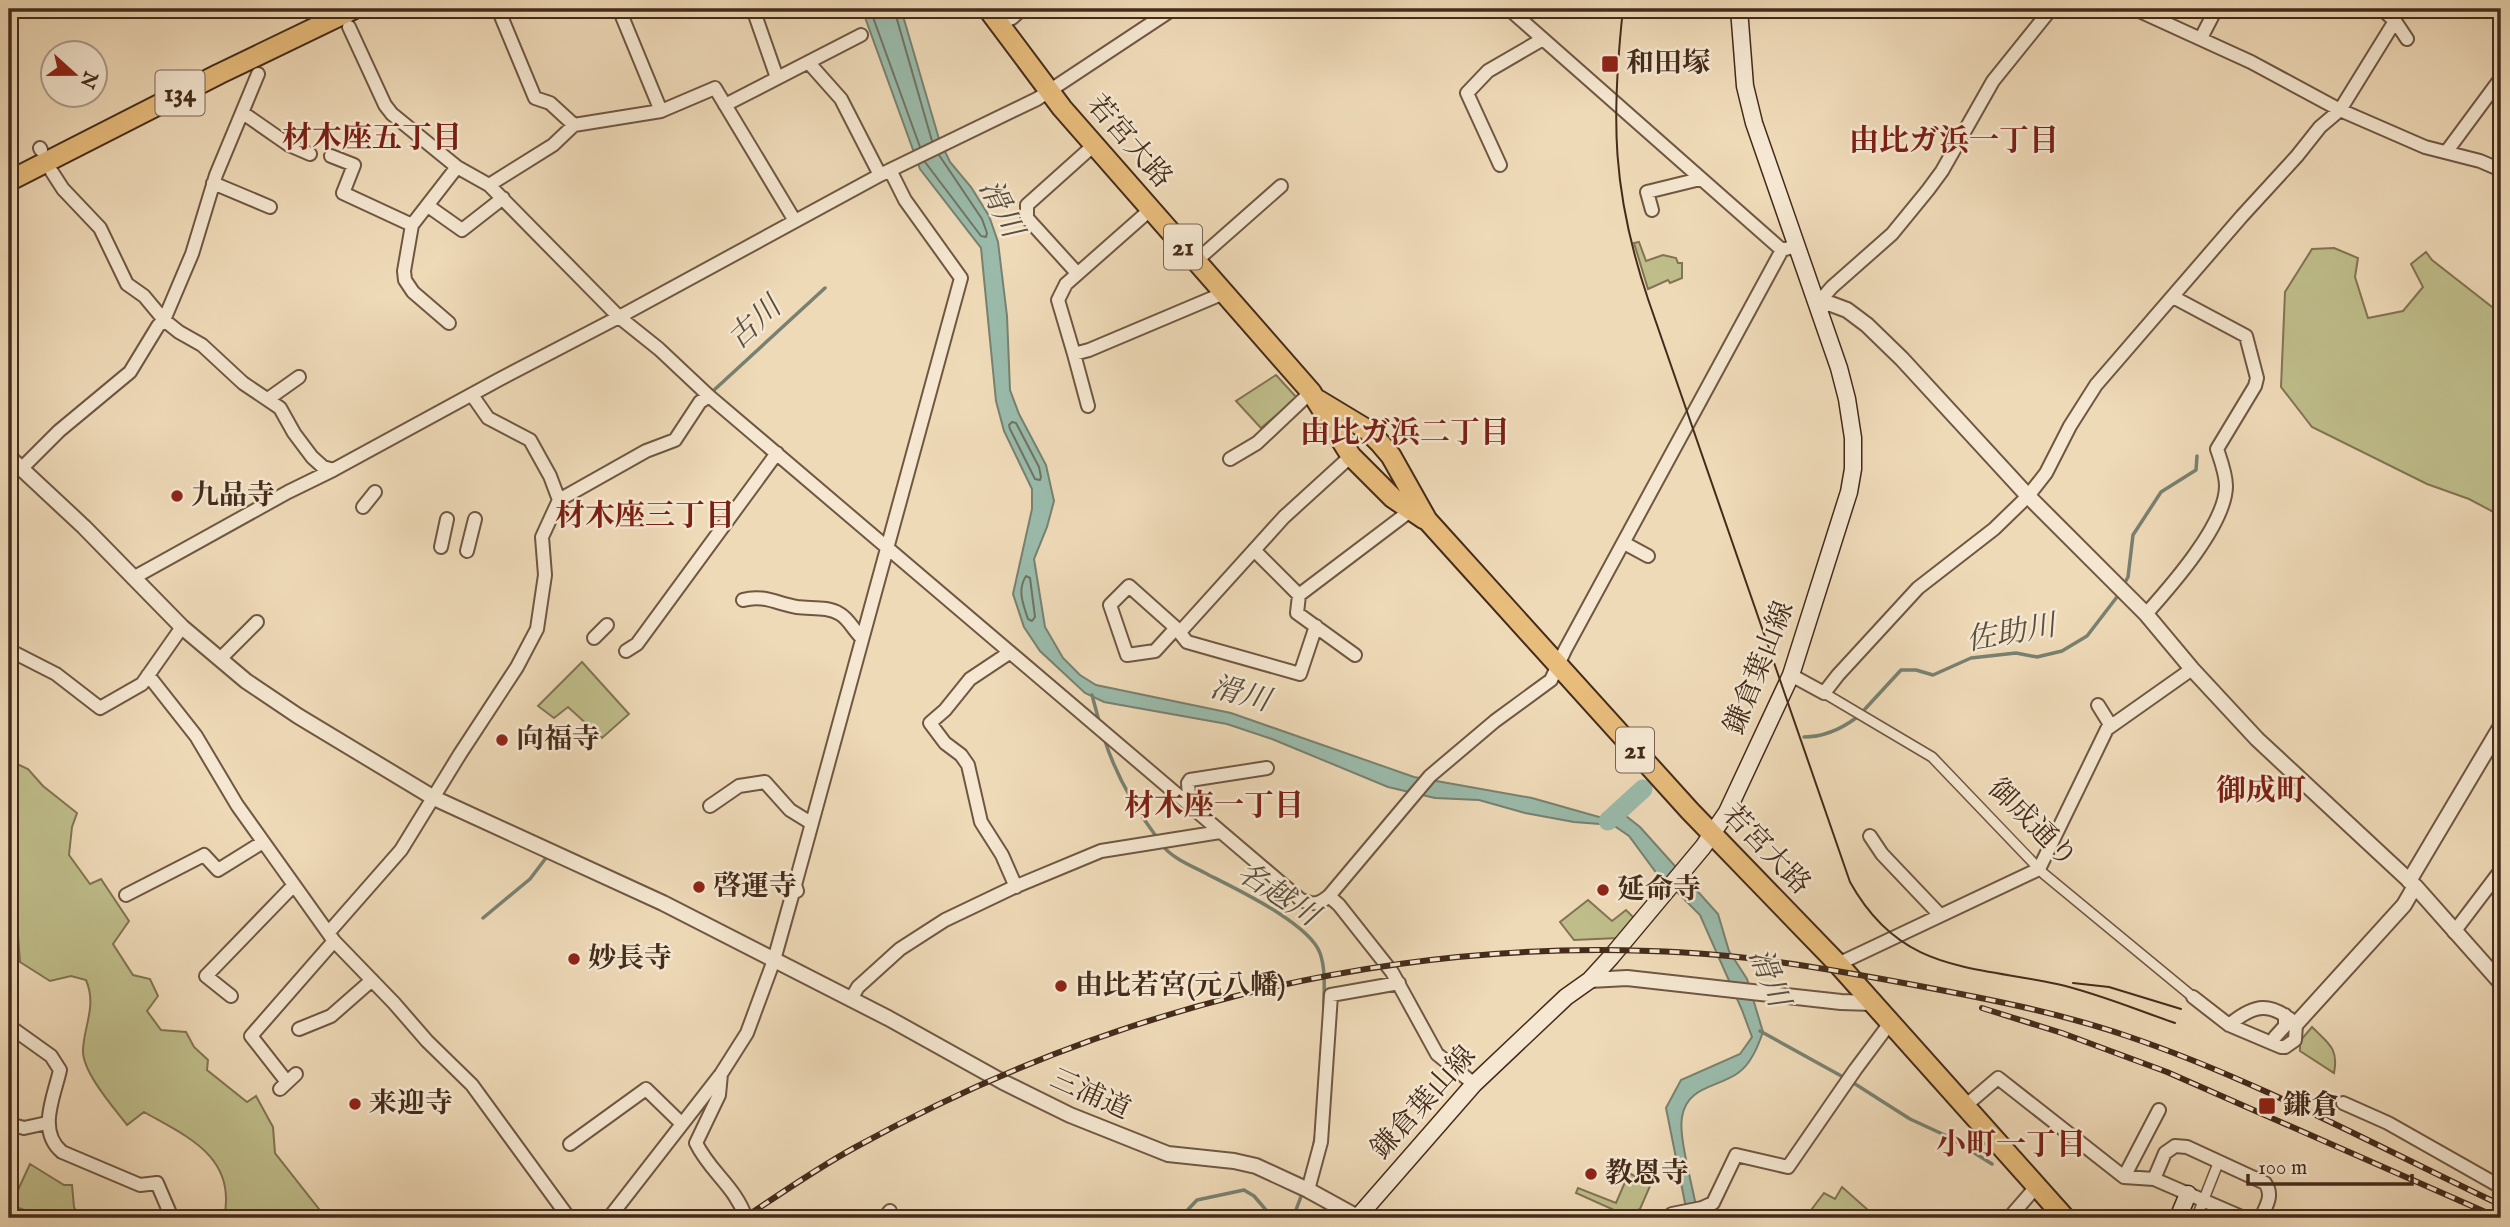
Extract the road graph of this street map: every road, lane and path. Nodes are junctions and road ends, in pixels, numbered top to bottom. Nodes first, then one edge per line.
1 (498, 9) edge
2 (619, 9) edge
3 (753, 9) edge
4 (1022, 9) edge
5 (1173, 9) edge
6 (1509, 9) edge
7 (1739, 9) edge
8 (2051, 9) edge
9 (2135, 9) edge
10 (2216, 9) edge
11 (2382, 9) edge
12 (994, 16) edge
13 (351, 18) edge
14 (2395, 21) junction
15 (861, 35) dead end
16 (2201, 38) junction
17 (1543, 39) junction
18 (2407, 39) dead end
19 (809, 62) junction
20 (258, 74) dead end
21 (779, 77) junction
22 (2501, 78) edge
23 (1050, 92) junction
24 (725, 105) junction
25 (2340, 110) junction
26 (661, 111) junction
27 (243, 113) junction
28 (574, 125) junction
29 (1094, 145) junction
30 (2447, 151) junction
31 (310, 153) dead end
32 (331, 156) dead end
33 (1500, 165) dead end
34 (457, 167) junction
35 (2501, 170) edge
36 (52, 172) dead end
37 (885, 173) junction
38 (1700, 178) junction
39 (9, 181) edge
40 (214, 183) junction
41 (489, 186) junction
42 (1281, 186) dead end
43 (503, 198) junction
44 (428, 206) junction
45 (270, 207) dead end
46 (1151, 209) junction
47 (1652, 209) dead end
48 (795, 221) junction
49 (412, 225) junction
50 (1789, 248) junction
51 (1196, 261) junction
52 (1077, 273) junction
53 (1224, 293) junction
54 (2173, 297) junction
55 (1817, 304) junction
56 (619, 317) junction
57 (164, 320) junction
58 (449, 323) dead end
59 (1074, 354) junction
60 (299, 377) dead end
61 (706, 393) junction
62 (472, 395) junction
63 (1315, 396) junction
64 (268, 399) junction
65 (1088, 406) dead end
66 (778, 453) junction
67 (1352, 456) junction
68 (9, 457) edge
69 (1230, 459) dead end
70 (21, 469) junction
71 (333, 470) junction
72 (375, 492) dead end
73 (2028, 496) junction
74 (559, 500) junction
75 (363, 507) dead end
76 (1418, 516) junction
77 (447, 519) dead end
78 (475, 519) dead end
79 (1624, 543) junction
80 (887, 546) junction
81 (441, 547) dead end
82 (1254, 550) junction
83 (467, 551) dead end
84 (1648, 556) dead end
85 (133, 578) junction
86 (1299, 595) junction
87 (743, 600) dead end
88 (2146, 614) junction
89 (257, 622) dead end
90 (607, 625) dead end
91 (1316, 626) junction
92 (182, 627) junction
93 (1178, 630) junction
94 (594, 638) dead end
95 (862, 638) junction
96 (9, 650) edge
97 (626, 652) dead end
98 (1009, 653) junction
99 (1355, 655) dead end
100 (220, 659) junction
101 (1557, 666) junction
102 (2192, 668) junction
103 (148, 675) junction
104 (1791, 675) junction
105 (1824, 693) junction
106 (2098, 705) dead end
107 (2111, 726) junction
108 (2501, 726) edge
109 (1267, 768) dead end
110 (434, 798) junction
111 (710, 806) dead end
112 (1190, 807) junction
113 (811, 823) junction
114 (1220, 832) junction
115 (1712, 834) junction
116 (1870, 836) dead end
117 (262, 842) junction
118 (2039, 869) junction
119 (2501, 870) edge
120 (2412, 884) junction
121 (294, 885) junction
122 (1016, 887) junction
123 (126, 895) dead end
124 (1329, 896) junction
125 (1940, 915) junction
126 (2454, 932) junction
127 (332, 937) junction
128 (774, 960) junction
129 (1838, 964) junction
130 (372, 979) junction
131 (1590, 980) junction
132 (1399, 983) junction
133 (2501, 983) edge
134 (231, 996) dead end
135 (2193, 997) joint
136 (851, 999) junction
137 (1873, 1003) junction
138 (2260, 1009) junction
139 (2290, 1020) junction
140 (1890, 1024) junction
141 (2229, 1025) junction
142 (9, 1026) edge
143 (299, 1029) dead end
144 (2258, 1029) junction
145 (721, 1074) junction
146 (288, 1082) dead end
147 (1474, 1084) junction
148 (2343, 1103) dead end
149 (1964, 1107) junction
150 (2159, 1110) dead end
151 (47, 1123) junction
152 (9, 1124) edge
153 (682, 1124) junction
154 (570, 1144) dead end
155 (2219, 1161) junction
156 (2124, 1177) junction
157 (2154, 1180) junction
158 (2036, 1187) junction
159 (2501, 1187) edge
160 (1303, 1188) junction
161 (2196, 1197) junction
162 (2198, 1214) dead end
163 (172, 1218) edge
164 (569, 1218) edge
165 (609, 1218) edge
166 (746, 1218) edge
167 (1358, 1218) edge
168 (1668, 1218) edge
169 (2009, 1218) edge
170 (2065, 1218) edge
171 (2178, 1218) edge
172 (2244, 1218) edge
173 (2261, 1218) edge

1 - 28 street
2 - 26 street
3 - 21 street
4 - 12 street
5 - 23 street
6 - 17 street
7 - 50 main road, 鎌倉葉山線
8 - 55 street
9 - 16 street
10 - 16 street
11 - 14 street
12 - 23 main road, 若宮大路 / 21
13 - 34 street
13 - 39 main road, 134
14 - 18 street
14 - 25 street
15 - 19 street
16 - 25 street
17 - 33 street
17 - 38 street
19 - 21 street
19 - 37 street
20 - 27 street
21 - 24 street
22 - 30 street
23 - 29 main road, 若宮大路 / 21
23 - 37 street
24 - 26 street
24 - 48 street
25 - 30 street
25 - 54 street
26 - 28 street
27 - 31 street
27 - 40 street
28 - 41 street
29 - 46 main road, 若宮大路 / 21
29 - 52 street
30 - 35 street
32 - 49 street
34 - 41 street
34 - 44 street
36 - 57 street
37 - 48 street
37 - 80 street
38 - 47 street
38 - 50 street
40 - 45 street
40 - 57 street
41 - 43 street
42 - 51 street
43 - 44 street
43 - 56 street
44 - 49 street
46 - 51 main road, 若宮大路 / 21
46 - 52 street
48 - 56 street
49 - 58 street
50 - 55 main road, 鎌倉葉山線
50 - 79 street
51 - 53 main road, 若宮大路 / 21
52 - 59 street
53 - 59 street
53 - 63 main road, 若宮大路 / 21
54 - 73 street
54 - 88 street
55 - 73 street
55 - 104 main road, 鎌倉葉山線
56 - 61 street
56 - 62 street
57 - 64 street
57 - 70 street
59 - 65 street
60 - 64 street
61 - 66 street
61 - 74 street
62 - 71 street
62 - 74 street
63 - 67 main road, 若宮大路 / 21
63 - 69 street
63 - 76 main road, 若宮大路 / 21
64 - 71 street
66 - 80 street
66 - 97 street
67 - 76 main road, 若宮大路 / 21
67 - 82 street
68 - 70 street, 三浦道
70 - 85 street, 三浦道
71 - 85 street
72 - 75 street
73 - 88 street
73 - 105 street
74 - 110 street
76 - 86 street
76 - 101 main road, 若宮大路 / 21
77 - 81 street
78 - 83 street
79 - 84 street
79 - 101 street
80 - 95 street
80 - 98 street
82 - 86 street
82 - 93 street
85 - 92 street, 三浦道
86 - 91 street
87 - 95 street
88 - 102 street
89 - 100 street
90 - 94 street
91 - 93 street
91 - 99 street
92 - 100 street, 三浦道
92 - 103 street
93 - 93 street
95 - 113 street
96 - 103 street
98 - 112 street
98 - 122 street
100 - 110 street, 三浦道
101 - 115 main road, 若宮大路 / 21
101 - 124 street
102 - 107 street
102 - 120 street
103 - 117 street
104 - 105 street, 御成通り
104 - 115 main road, 鎌倉葉山線
105 - 118 street, 御成通り
106 - 107 street
107 - 118 street
108 - 120 street
109 - 112 street
110 - 127 street
110 - 128 street, 三浦道
111 - 113 street
112 - 114 street
113 - 128 street
114 - 122 street
114 - 124 street
115 - 129 main road, 若宮大路 / 21
115 - 131 main road, 鎌倉葉山線
116 - 125 street
117 - 121 street
117 - 123 street
118 - 125 street
118 - 135 street, 御成通り
119 - 126 street
120 - 126 street
120 - 139 street
121 - 127 street
121 - 134 street
122 - 136 street
124 - 132 street
125 - 129 street
126 - 133 street
127 - 130 street
127 - 146 street
128 - 136 street, 三浦道
128 - 145 street
129 - 137 main road, 若宮大路 / 21
130 - 143 street
130 - 164 street
131 - 137 street
131 - 147 main road, 鎌倉葉山線
132 - 147 street
132 - 160 street
135 - 141 street, 御成通り
136 - 160 street, 三浦道
137 - 140 main road, 若宮大路 / 21
138 - 139 street
138 - 141 street
138 - 144 street
139 - 141 street
139 - 144 street
140 - 149 main road, 若宮大路 / 21
140 - 168 street
141 - 144 street
142 - 151 street
145 - 153 street
145 - 166 street
147 - 167 main road, 鎌倉葉山線
148 - 159 street
149 - 156 street
149 - 158 main road, 若宮大路 / 21
150 - 156 street
151 - 152 street
151 - 163 street
153 - 154 street
153 - 165 street
155 - 157 street
155 - 161 street
155 - 173 street
156 - 157 street
157 - 161 street
158 - 169 street
158 - 170 main road, 若宮大路 / 21
160 - 167 street, 三浦道
161 - 162 street
161 - 171 main road
161 - 172 street

